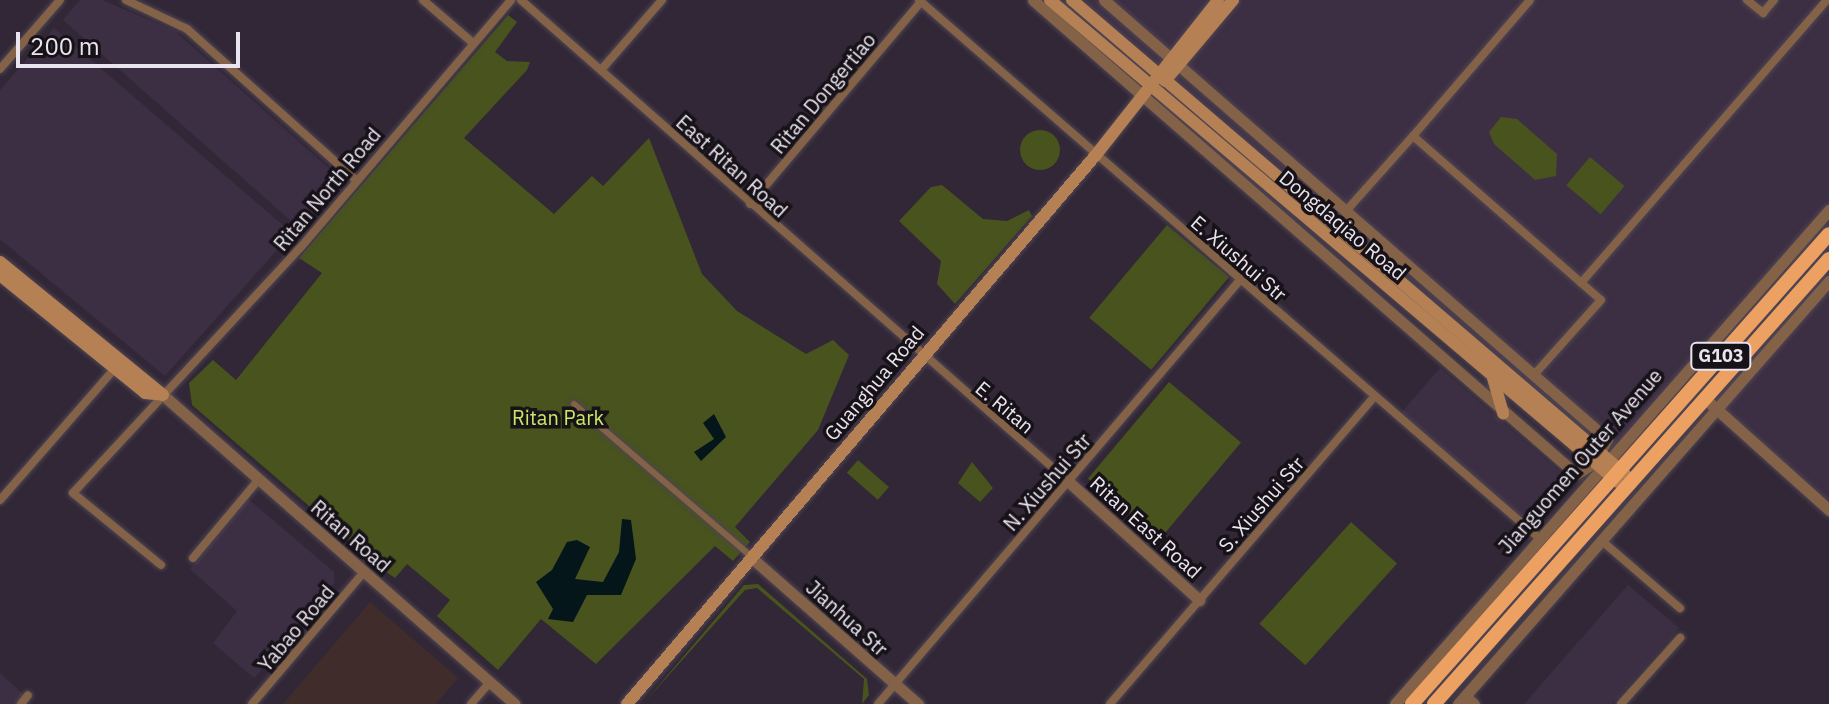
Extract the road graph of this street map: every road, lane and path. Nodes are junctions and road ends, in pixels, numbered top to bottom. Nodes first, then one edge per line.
1 (60, 0) edge
2 (126, 0) edge
3 (423, 0) edge
4 (511, 0) edge
5 (521, 0) edge
6 (662, 0) edge
7 (1033, 0) edge
8 (1050, 0) edge
9 (1072, 0) edge
10 (1104, 0) edge
11 (1218, 0) edge
12 (1233, 0) edge
13 (1530, 0) edge
14 (1747, 0) edge
15 (1774, 0) edge
16 (1827, 0) edge
17 (920, 1) edge
18 (473, 43) junction
19 (4, 57) edge
20 (1174, 60) junction
21 (0, 69) edge
22 (601, 70) junction
23 (1160, 77) junction
24 (1148, 92) junction
25 (1413, 136) junction
26 (1095, 156) junction
27 (356, 180) junction
28 (750, 204) junction
29 (1829, 210) edge
30 (1346, 211) junction
31 (1829, 234) edge
32 (1829, 259) edge
33 (0, 262) edge
34 (0, 275) edge
35 (1240, 280) junction
36 (1829, 281) edge
37 (1581, 283) junction
38 (921, 357) junction
39 (116, 367) junction
40 (1534, 375) junction
41 (1493, 378) junction
42 (163, 395) junction
43 (1374, 397) junction
44 (1704, 399) junction
45 (574, 404) dead end
46 (1717, 409) junction
47 (1503, 414) junction
48 (1598, 462) junction
49 (1616, 473) junction
50 (259, 479) junction
51 (1069, 482) junction
52 (1628, 484) junction
53 (0, 500) edge
54 (1829, 510) edge
55 (1539, 538) junction
56 (1602, 541) junction
57 (193, 558) dead end
58 (753, 559) junction
59 (161, 565) dead end
60 (364, 572) junction
61 (1199, 600) junction
62 (1680, 608) dead end
63 (1680, 638) dead end
64 (1420, 676) junction
65 (490, 682) junction
66 (894, 685) junction
67 (28, 695) dead end
68 (1466, 701) edge
69 (21, 704) edge
70 (252, 704) edge
71 (471, 704) edge
72 (515, 704) edge
73 (627, 704) edge
74 (878, 704) edge
75 (918, 704) edge
76 (1110, 704) edge
77 (1395, 704) edge
78 (1410, 704) edge
79 (1434, 704) edge
80 (1621, 704) edge

1 - 19 street
2 - 27 street
3 - 18 street
4 - 18 street, Ritan North Road
5 - 22 street, East Ritan Road
6 - 22 street
7 - 24 street
8 - 24 main road, Dongdaqiao Road
9 - 23 main road, Dongdaqiao Road
10 - 20 street
11 - 20 main road, Guanghua Road
12 - 20 main road, Guanghua Road
13 - 25 street
14 - 15 street
16 - 37 street
17 - 26 street, E. Xiushui Str
17 - 28 street, Ritan Dongertiao
18 - 27 street, Ritan North Road
19 - 21 street
20 - 23 main road, Guanghua Road
20 - 30 street
22 - 28 street, East Ritan Road
23 - 24 main road, Guanghua Road
23 - 48 main road, Dongdaqiao Road
24 - 26 main road, Guanghua Road
24 - 41 main road, Dongdaqiao Road
24 - 47 street
25 - 30 street
25 - 37 street
26 - 35 street, E. Xiushui Str
26 - 38 main road, Guanghua Road
27 - 42 street, Ritan North Road
28 - 38 street, East Ritan Road
29 - 48 street, Jianguomen Outer Avenue
30 - 40 street
31 - 49 highway, Jianguomen Outer Avenue / G103
32 - 44 highway, G103
33 - 42 main road
34 - 39 main road
35 - 43 street, E. Xiushui Str
35 - 51 street, N. Xiushui Str
36 - 46 street
37 - 40 street
38 - 51 street, E. Ritan
38 - 58 main road, Guanghua Road
39 - 42 main road
39 - 53 street
40 - 48 street
41 - 47 main road
41 - 48 main road, Dongdaqiao Road
42 - 50 street, Ritan Road
42 - 59 street, Ritan North Road
43 - 55 street, E. Xiushui Str
43 - 61 street, S. Xiushui Str
44 - 46 street
44 - 52 highway, G103
45 - 58 street
46 - 54 street
46 - 56 street
47 - 48 street
48 - 49 main road, Dongdaqiao Road
48 - 55 street, Jianguomen Outer Avenue
49 - 52 main road, Dongdaqiao Road
49 - 78 highway, Jianguomen Outer Avenue / G103
50 - 57 street
50 - 60 street, Ritan Road
51 - 61 street, Ritan East Road
51 - 66 street, N. Xiushui Str
52 - 79 highway, G103
55 - 64 street, Jianguomen Outer Avenue
56 - 62 street
56 - 68 street
58 - 66 street, Jianhua Str
58 - 73 main road, Guanghua Road
60 - 65 street, Ritan Road
60 - 70 street, Yabao Road
61 - 76 street, S. Xiushui Str
63 - 80 street
64 - 77 street, Jianguomen Outer Avenue
64 - 78 street
65 - 71 street
65 - 72 street, Ritan Road
66 - 74 street, N. Xiushui Str
66 - 75 street, Jianhua Str
67 - 69 street

